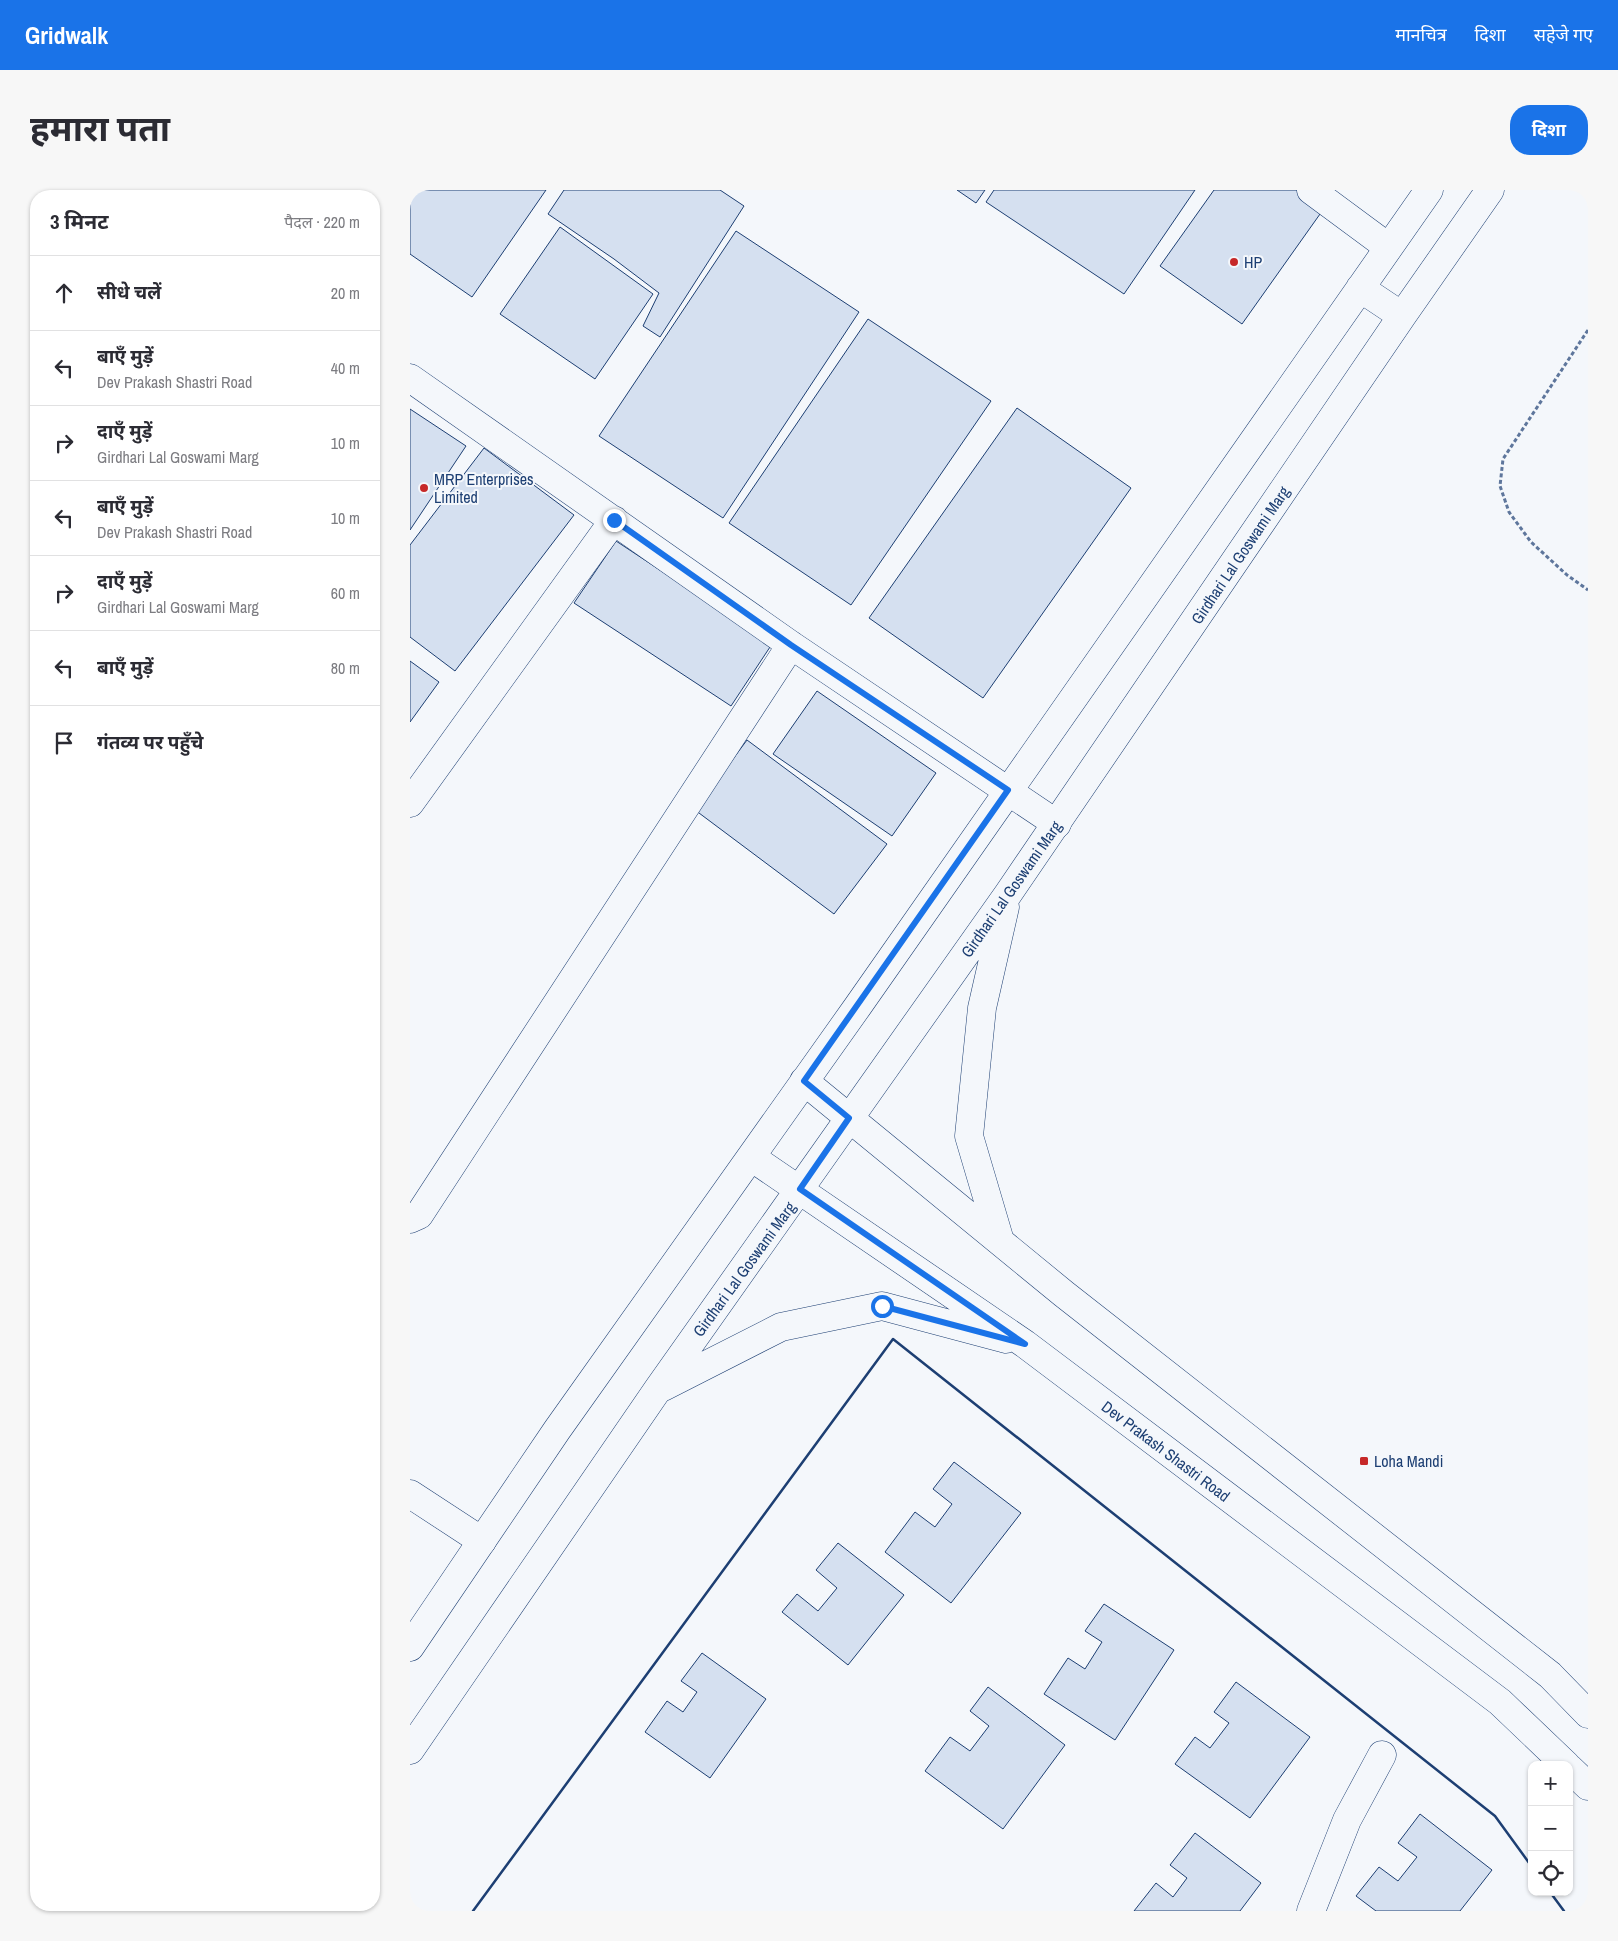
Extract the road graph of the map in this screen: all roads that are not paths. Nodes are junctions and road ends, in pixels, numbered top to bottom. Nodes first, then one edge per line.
1 (1311, 190) edge
2 (1428, 190) edge
3 (1490, 190) edge
4 (1388, 247) junction
5 (1360, 288) junction
6 (1402, 316) junction
7 (410, 378) edge
8 (614, 520) junction
9 (791, 645) junction
10 (1008, 790) junction
11 (410, 803) edge
12 (1057, 824) junction
13 (1008, 894) junction
14 (804, 1081) junction
15 (849, 1118) junction
16 (751, 1157) junction
17 (800, 1189) junction
18 (410, 1218) edge
19 (1000, 1241) junction
20 (1025, 1344) junction
21 (658, 1389) junction
22 (410, 1494) edge
23 (482, 1541) junction
24 (410, 1647) edge
25 (1588, 1714) edge
26 (410, 1750) edge
27 (1382, 1755) dead end
28 (1562, 1761) edge
29 (1573, 1772) edge
30 (1588, 1786) edge
31 (1311, 1911) edge

1 - 4 main road
2 - 4 main road
3 - 6 main road, Girdhari Lal Goswami Marg
4 - 5 main road
5 - 6 main road
5 - 10 main road
6 - 12 main road, Girdhari Lal Goswami Marg
7 - 8 main road
8 - 9 main road
8 - 11 main road
9 - 10 main road
9 - 18 main road
10 - 12 main road
10 - 14 main road
12 - 13 main road, Girdhari Lal Goswami Marg
13 - 15 main road, Girdhari Lal Goswami Marg
13 - 19 main road
14 - 15 main road
14 - 16 main road
15 - 17 main road, Girdhari Lal Goswami Marg
15 - 19 main road
16 - 17 main road, Dev Prakash Shastri Road
16 - 23 main road
17 - 20 main road, Dev Prakash Shastri Road
17 - 21 main road, Girdhari Lal Goswami Marg
19 - 25 main road
20 - 21 main road
20 - 28 main road, Dev Prakash Shastri Road
21 - 26 main road, Girdhari Lal Goswami Marg
22 - 23 main road
23 - 24 main road
27 - 31 main road
29 - 30 main road

